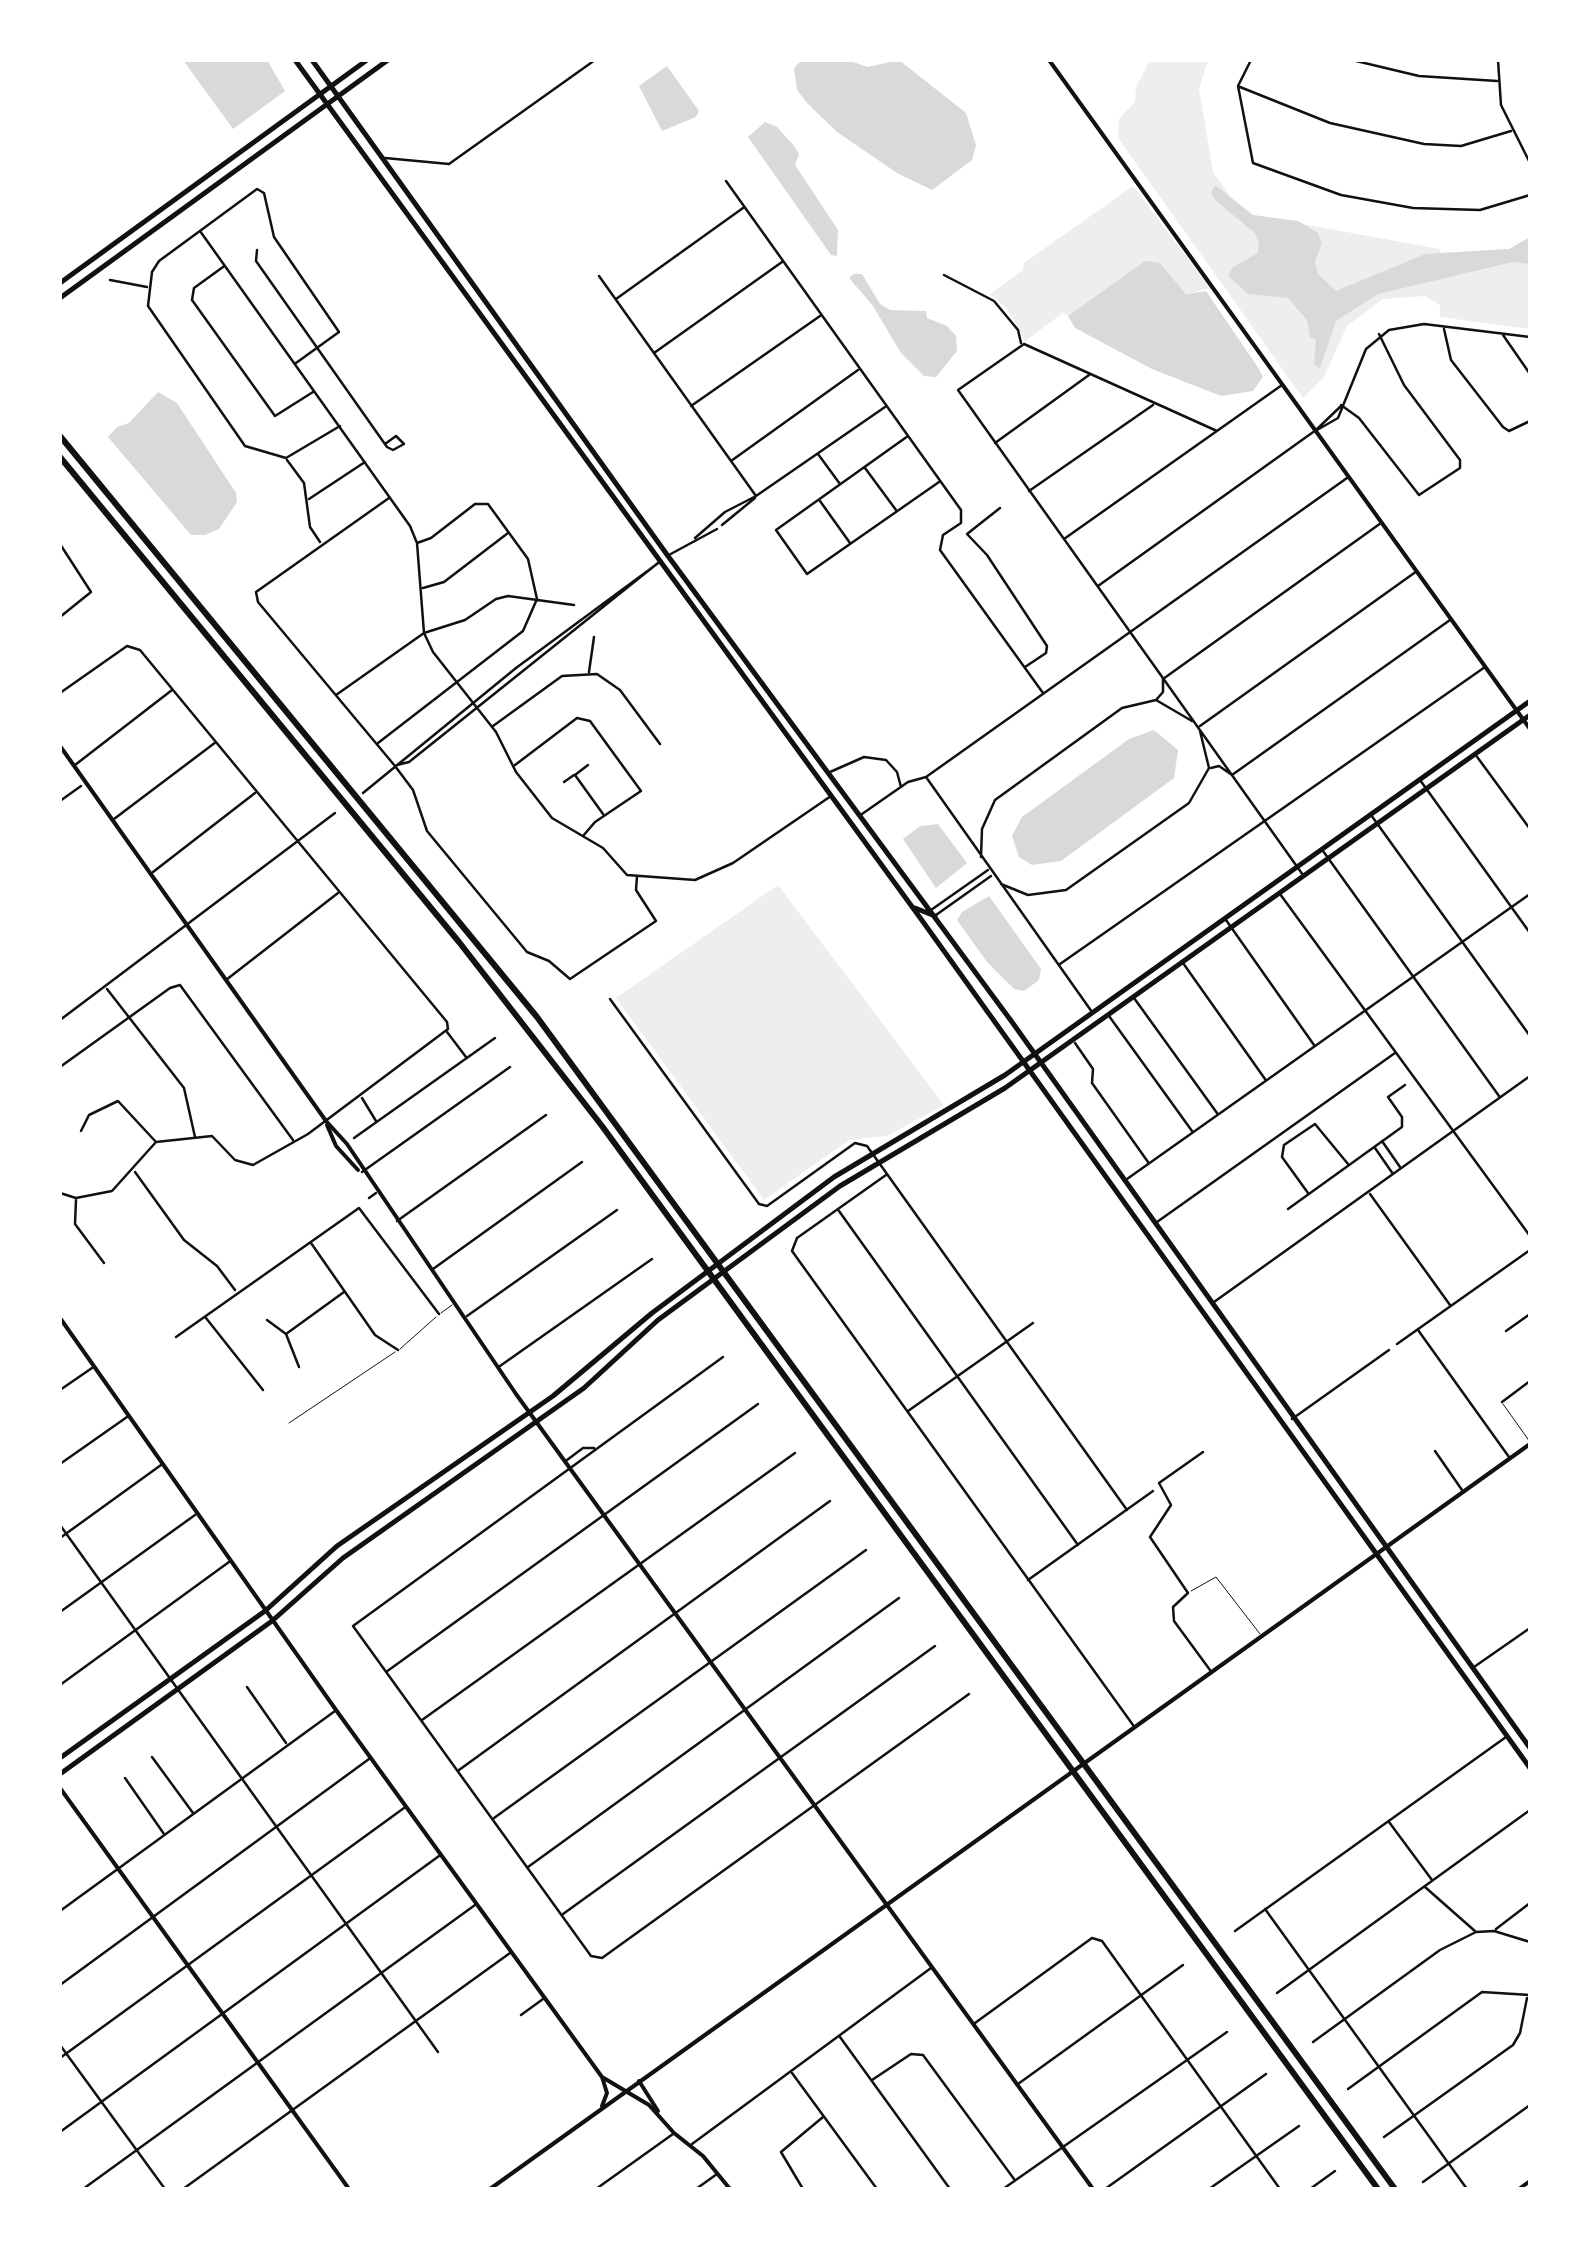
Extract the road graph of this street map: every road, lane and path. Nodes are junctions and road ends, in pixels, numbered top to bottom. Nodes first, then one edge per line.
1 (295, 60) edge
2 (312, 60) edge
3 (367, 60) edge
4 (388, 60) edge
5 (595, 60) edge
6 (1049, 60) edge
7 (1250, 60) edge
8 (1352, 60) edge
9 (1498, 60) edge
10 (1497, 81) junction
11 (1238, 86) junction
12 (330, 87) junction
13 (319, 95) junction
14 (338, 98) junction
15 (327, 106) junction
16 (1511, 131) junction
17 (382, 158) junction
18 (1530, 163) edge
19 (726, 182) dead end
20 (1530, 195) edge
21 (744, 207) junction
22 (200, 231) junction
23 (425, 242) junction
24 (446, 246) junction
25 (257, 250) dead end
26 (783, 261) junction
27 (226, 266) junction
28 (944, 275) dead end
29 (599, 276) dead end
30 (110, 280) dead end
31 (60, 282) edge
32 (148, 287) junction
33 (60, 298) edge
34 (616, 299) junction
35 (821, 315) junction
36 (1443, 328) junction
37 (1379, 334) junction
38 (1503, 335) junction
39 (1530, 337) edge
40 (498, 340) junction
41 (514, 341) junction
42 (1022, 344) junction
43 (317, 347) junction
44 (654, 352) junction
45 (295, 364) junction
46 (860, 369) junction
47 (1090, 374) junction
48 (1530, 374) edge
49 (1283, 384) junction
50 (314, 392) junction
51 (1154, 404) junction
52 (692, 406) junction
53 (886, 406) junction
54 (1341, 406) junction
55 (1530, 421) edge
56 (340, 426) junction
57 (1316, 430) junction
58 (1217, 431) junction
59 (564, 432) junction
60 (60, 436) edge
61 (582, 436) junction
62 (908, 436) junction
63 (995, 443) junction
64 (385, 444) dead end
65 (817, 453) junction
66 (60, 457) edge
67 (286, 458) junction
68 (730, 461) junction
69 (366, 462) junction
70 (864, 467) junction
71 (1349, 476) junction
72 (940, 481) junction
73 (840, 484) junction
74 (1029, 491) junction
75 (756, 496) junction
76 (390, 497) junction
77 (308, 499) junction
78 (819, 500) junction
79 (1000, 508) dead end
80 (896, 512) junction
81 (721, 514) junction
82 (726, 522) junction
83 (1382, 522) junction
84 (508, 533) junction
85 (693, 540) junction
86 (1063, 540) junction
87 (418, 543) junction
88 (322, 544) junction
89 (851, 544) junction
90 (60, 545) edge
91 (668, 556) junction
92 (658, 563) junction
93 (1417, 572) junction
94 (1097, 587) junction
95 (422, 588) junction
96 (537, 599) junction
97 (574, 604) dead end
98 (60, 617) edge
99 (1451, 619) junction
100 (1129, 632) junction
101 (424, 633) junction
102 (594, 637) dead end
103 (1485, 666) junction
104 (1025, 668) junction
105 (588, 673) junction
106 (1163, 679) junction
107 (455, 683) junction
108 (173, 689) junction
109 (60, 693) edge
110 (1043, 693) junction
111 (336, 694) junction
112 (1156, 700) junction
113 (1530, 701) edge
114 (473, 703) junction
115 (478, 708) junction
116 (1517, 711) junction
117 (1527, 718) edge
118 (1198, 726) junction
119 (492, 728) junction
120 (1530, 729) edge
121 (217, 740) junction
122 (377, 744) junction
123 (660, 744) dead end
124 (60, 746) edge
125 (1475, 754) junction
126 (74, 766) junction
127 (395, 766) junction
128 (514, 766) junction
129 (588, 766) dead end
130 (1209, 768) junction
131 (829, 773) junction
132 (576, 774) junction
133 (1232, 774) junction
134 (926, 778) junction
135 (1420, 780) junction
136 (564, 782) dead end
137 (81, 786) dead end
138 (902, 788) junction
139 (1427, 789) junction
140 (256, 792) junction
141 (363, 792) dead end
142 (831, 796) junction
143 (60, 801) edge
144 (336, 813) dead end
145 (860, 815) junction
146 (1371, 815) junction
147 (604, 816) junction
148 (114, 820) junction
149 (1265, 820) junction
150 (1378, 824) junction
151 (1530, 829) edge
152 (583, 836) junction
153 (298, 842) junction
154 (1322, 850) junction
155 (981, 856) junction
156 (1328, 858) junction
157 (1298, 867) junction
158 (989, 869) junction
159 (153, 872) junction
160 (993, 874) junction
161 (637, 876) junction
162 (1304, 876) junction
163 (1001, 884) junction
164 (340, 892) junction
165 (1279, 893) junction
166 (1530, 894) edge
167 (911, 906) junction
168 (1512, 907) junction
169 (933, 913) junction
170 (1225, 919) junction
171 (190, 927) junction
172 (1232, 928) junction
173 (1530, 932) edge
174 (1462, 942) junction
175 (1183, 962) junction
176 (1060, 964) junction
177 (1414, 976) junction
178 (226, 980) junction
179 (106, 988) junction
180 (1134, 998) junction
181 (610, 1000) dead end
182 (1365, 1010) junction
183 (1092, 1013) junction
184 (1109, 1015) junction
185 (128, 1018) junction
186 (60, 1020) edge
187 (447, 1032) junction
188 (1530, 1036) edge
189 (495, 1038) dead end
190 (1073, 1040) junction
191 (1315, 1046) junction
192 (1396, 1052) junction
193 (1035, 1053) junction
194 (467, 1058) junction
195 (1023, 1062) junction
196 (1042, 1062) junction
197 (60, 1067) edge
198 (510, 1067) dead end
199 (1030, 1071) junction
200 (1530, 1076) edge
201 (1266, 1080) junction
202 (1405, 1085) dead end
203 (360, 1096) junction
204 (1500, 1098) junction
205 (1218, 1115) junction
206 (546, 1116) dead end
207 (326, 1121) junction
208 (377, 1122) junction
209 (1454, 1130) junction
210 (81, 1131) dead end
211 (1193, 1132) junction
212 (195, 1137) junction
213 (354, 1138) dead end
214 (294, 1141) junction
215 (1382, 1141) junction
216 (156, 1142) junction
217 (1374, 1147) junction
218 (872, 1153) junction
219 (582, 1162) dead end
220 (877, 1162) junction
221 (1149, 1163) junction
222 (1349, 1165) junction
223 (1401, 1168) junction
224 (134, 1170) junction
225 (362, 1172) junction
226 (887, 1174) junction
227 (1393, 1174) junction
228 (1106, 1177) junction
229 (1124, 1178) junction
230 (1369, 1192) junction
231 (60, 1193) edge
232 (376, 1193) junction
233 (1308, 1194) junction
234 (76, 1198) junction
235 (369, 1198) dead end
236 (1288, 1209) dead end
237 (617, 1210) dead end
238 (838, 1210) junction
239 (396, 1221) junction
240 (1155, 1223) junction
241 (1530, 1236) edge
242 (310, 1241) junction
243 (1530, 1250) edge
244 (737, 1256) junction
245 (652, 1259) dead end
246 (104, 1263) dead end
247 (432, 1270) junction
248 (698, 1284) junction
249 (345, 1291) junction
250 (237, 1293) junction
251 (1193, 1299) junction
252 (455, 1303) junction
253 (1211, 1304) junction
254 (1451, 1306) junction
255 (439, 1314) junction
256 (1530, 1314) edge
257 (206, 1316) junction
258 (60, 1318) edge
259 (464, 1318) junction
260 (267, 1320) dead end
261 (1033, 1323) dead end
262 (1418, 1330) junction
263 (1506, 1331) dead end
264 (1217, 1332) junction
265 (286, 1334) junction
266 (1234, 1336) junction
267 (176, 1337) dead end
268 (1006, 1342) junction
269 (1397, 1344) dead end
270 (398, 1350) junction
271 (1389, 1350) dead end
272 (724, 1357) dead end
273 (93, 1367) junction
274 (299, 1367) dead end
275 (498, 1367) junction
276 (956, 1378) junction
277 (1530, 1381) edge
278 (60, 1390) edge
279 (263, 1390) dead end
280 (1502, 1402) joint
281 (758, 1404) dead end
282 (908, 1411) junction
283 (531, 1412) junction
284 (1276, 1416) junction
285 (127, 1417) junction
286 (1292, 1419) junction
287 (538, 1422) junction
288 (289, 1424) dead end
289 (1292, 1438) junction
290 (1307, 1440) junction
291 (1530, 1443) edge
292 (1202, 1452) dead end
293 (1435, 1452) dead end
294 (795, 1453) dead end
295 (1510, 1458) junction
296 (569, 1462) junction
297 (60, 1464) edge
298 (161, 1465) junction
299 (1153, 1491) dead end
300 (1463, 1491) junction
301 (830, 1501) dead end
302 (1127, 1510) junction
303 (605, 1513) junction
304 (196, 1514) junction
305 (60, 1526) edge
306 (66, 1534) junction
307 (60, 1538) edge
308 (1078, 1545) junction
309 (1384, 1547) junction
310 (866, 1550) dead end
311 (1373, 1554) junction
312 (230, 1562) junction
313 (640, 1562) junction
314 (1028, 1580) junction
315 (100, 1582) junction
316 (1188, 1593) junction
317 (899, 1598) dead end
318 (265, 1611) junction
319 (675, 1611) junction
320 (60, 1612) edge
321 (272, 1620) junction
322 (1530, 1628) edge
323 (134, 1631) junction
324 (1260, 1634) junction
325 (935, 1646) dead end
326 (710, 1659) junction
327 (1455, 1664) junction
328 (1473, 1667) junction
329 (1210, 1670) junction
330 (386, 1673) junction
331 (169, 1680) junction
332 (60, 1685) edge
333 (247, 1687) dead end
334 (176, 1691) junction
335 (969, 1694) dead end
336 (745, 1708) junction
337 (336, 1710) junction
338 (420, 1721) junction
339 (1132, 1725) junction
340 (1507, 1736) junction
341 (1524, 1740) junction
342 (287, 1744) junction
343 (1530, 1748) edge
344 (780, 1756) junction
345 (152, 1757) dead end
346 (60, 1758) edge
347 (371, 1758) junction
348 (1530, 1768) edge
349 (457, 1771) junction
350 (60, 1774) edge
351 (125, 1778) dead end
352 (240, 1780) junction
353 (60, 1788) edge
354 (814, 1804) junction
355 (405, 1807) junction
356 (1530, 1810) edge
357 (194, 1814) junction
358 (492, 1820) junction
359 (1388, 1820) junction
360 (275, 1828) junction
361 (165, 1835) junction
362 (440, 1855) junction
363 (119, 1868) junction
364 (527, 1868) junction
365 (310, 1876) junction
366 (1432, 1881) junction
367 (1425, 1886) junction
368 (886, 1902) junction
369 (1530, 1903) edge
370 (476, 1904) junction
371 (1265, 1909) junction
372 (60, 1911) edge
373 (561, 1915) junction
374 (153, 1916) junction
375 (346, 1925) junction
376 (1235, 1931) dead end
377 (1494, 1931) junction
378 (1476, 1932) junction
379 (1530, 1942) edge
380 (511, 1952) junction
381 (188, 1965) junction
382 (1183, 1965) dead end
383 (932, 1967) junction
384 (1309, 1970) junction
385 (380, 1972) junction
386 (60, 1984) edge
387 (1277, 1994) dead end
388 (1142, 1996) junction
389 (1529, 1996) edge
390 (545, 1998) junction
391 (224, 2013) junction
392 (521, 2015) dead end
393 (1344, 2018) junction
394 (416, 2021) junction
395 (974, 2024) junction
396 (1227, 2032) dead end
397 (839, 2036) junction
398 (1313, 2042) dead end
399 (60, 2044) edge
400 (438, 2052) dead end
401 (66, 2054) junction
402 (60, 2058) edge
403 (1187, 2060) junction
404 (258, 2061) junction
405 (1379, 2067) junction
406 (790, 2071) junction
407 (1266, 2074) dead end
408 (602, 2077) junction
409 (872, 2080) junction
410 (639, 2081) junction
411 (1018, 2085) junction
412 (1348, 2089) dead end
413 (624, 2092) junction
414 (102, 2101) junction
415 (1530, 2105) edge
416 (1221, 2107) junction
417 (294, 2110) junction
418 (600, 2110) junction
419 (1414, 2114) junction
420 (660, 2115) junction
421 (824, 2116) junction
422 (1299, 2126) dead end
423 (60, 2132) edge
424 (674, 2133) junction
425 (1384, 2137) dead end
426 (691, 2144) junction
427 (1061, 2148) junction
428 (136, 2150) junction
429 (1256, 2156) junction
430 (1449, 2164) junction
431 (1334, 2171) dead end
432 (718, 2173) junction
433 (1015, 2180) junction
434 (1530, 2181) edge
435 (1423, 2182) dead end
436 (82, 2189) edge
437 (164, 2189) edge
438 (183, 2189) edge
439 (351, 2189) edge
440 (490, 2189) edge
441 (596, 2189) edge
442 (696, 2189) edge
443 (730, 2189) edge
444 (803, 2189) edge
445 (877, 2189) edge
446 (950, 2189) edge
447 (1003, 2189) edge
448 (1093, 2189) edge
449 (1105, 2189) edge
450 (1209, 2189) edge
451 (1280, 2189) edge
452 (1310, 2189) edge
453 (1378, 2189) edge
454 (1395, 2189) edge
455 (1467, 2189) edge
456 (1519, 2189) edge

1 - 13 main road
2 - 12 main road
3 - 12 main road
4 - 14 main road
5 - 17 street
6 - 49 street
7 - 11 street
8 - 10 street
9 - 10 street
10 - 16 street
11 - 16 street
11 - 20 street
12 - 13 main road
12 - 14 main road
13 - 15 main road
13 - 31 main road
14 - 15 main road
14 - 17 main road
15 - 23 main road
15 - 33 main road
16 - 18 street
17 - 24 main road
19 - 21 street
21 - 26 street
21 - 34 street
22 - 27 street
22 - 32 street
22 - 43 street
23 - 24 main road
23 - 40 main road
24 - 41 main road
25 - 43 street
26 - 35 street
26 - 44 street
27 - 45 street
27 - 50 street
28 - 42 street
29 - 34 street
30 - 32 street
32 - 67 street
34 - 44 street
35 - 46 street
35 - 52 street
36 - 37 street
36 - 38 street
36 - 55 street
37 - 54 street
37 - 54 street
38 - 39 street
38 - 48 street
40 - 41 main road
40 - 59 main road
41 - 61 main road
42 - 47 street
42 - 63 street
43 - 45 street
43 - 64 street
44 - 52 street
45 - 50 street
46 - 53 street
46 - 68 street
47 - 51 street
47 - 63 street
49 - 57 street
49 - 58 street
50 - 56 street
51 - 58 street
51 - 74 street
52 - 68 street
53 - 62 street
53 - 65 street
54 - 57 street
56 - 67 street
56 - 69 street
57 - 71 street
57 - 94 street
58 - 86 street
59 - 61 main road
59 - 92 main road
60 - 454 highway
61 - 91 main road
62 - 70 street
62 - 72 street
63 - 74 street
65 - 73 street
65 - 75 street
66 - 453 highway
67 - 77 street
68 - 75 street
69 - 76 street
69 - 77 street
70 - 73 street
70 - 80 street
71 - 83 street
71 - 100 street
72 - 80 street
72 - 104 street
73 - 78 street
74 - 86 street
75 - 81 street
75 - 82 street
76 - 87 street
76 - 88 street
77 - 88 street
78 - 89 street
78 - 89 street
79 - 104 street
80 - 89 street
81 - 82 street
81 - 85 street
82 - 85 street
83 - 93 street
83 - 106 street
84 - 87 street
84 - 95 street
84 - 96 street
85 - 91 street
86 - 94 street
87 - 95 street
88 - 111 street
90 - 98 street
91 - 92 street
91 - 131 main road
92 - 114 street
92 - 115 street
92 - 142 main road
93 - 99 street
93 - 118 street
94 - 100 street
95 - 101 street
96 - 97 street
96 - 101 street
96 - 107 street
99 - 103 street
99 - 133 street
100 - 106 street
100 - 110 street
101 - 107 street
101 - 111 street
102 - 105 street
103 - 116 street
103 - 149 street
104 - 110 street
105 - 119 street
105 - 123 street
106 - 112 street
106 - 118 street
107 - 114 street
107 - 122 street
108 - 109 street
108 - 121 street
108 - 126 street
110 - 134 street
111 - 122 street
112 - 118 street
112 - 155 street
113 - 116 main road
114 - 115 street
114 - 127 street
115 - 119 street
115 - 127 street
116 - 117 street
116 - 135 main road
117 - 120 street
117 - 125 main road
118 - 130 street
118 - 133 street
119 - 128 street
121 - 140 street
121 - 148 street
122 - 127 street
124 - 126 street
125 - 139 main road
125 - 151 street
126 - 148 street
127 - 141 street
127 - 161 street
128 - 147 street
128 - 152 street
129 - 132 street
130 - 133 street
130 - 163 street
131 - 138 street
131 - 145 main road
132 - 136 street
132 - 147 street
133 - 149 street
134 - 138 street
134 - 155 street
135 - 139 street
135 - 146 main road
137 - 143 street
138 - 145 street
139 - 150 main road
139 - 168 street
140 - 153 street
140 - 159 street
142 - 161 street
142 - 167 main road
144 - 153 street
145 - 169 main road
146 - 150 street
146 - 154 main road
147 - 152 street
148 - 159 street
149 - 157 street
149 - 176 street
150 - 156 main road
150 - 174 street
152 - 161 street
153 - 164 street
153 - 171 street
154 - 156 street
154 - 157 main road
155 - 158 street
156 - 162 main road
156 - 177 street
157 - 162 street
157 - 170 main road
158 - 160 street
158 - 169 street
159 - 171 street
160 - 163 street
160 - 169 street
162 - 165 main road
163 - 176 street
164 - 178 street
164 - 187 street
165 - 172 main road
165 - 182 street
166 - 168 street
167 - 169 main road
167 - 195 main road
168 - 173 street
168 - 174 street
169 - 193 main road
170 - 172 street
170 - 183 main road
171 - 178 street
171 - 179 street
172 - 175 main road
172 - 191 street
174 - 177 street
174 - 188 street
175 - 180 main road
175 - 201 street
176 - 183 street
177 - 182 street
177 - 204 street
178 - 207 street
179 - 185 street
179 - 186 street
180 - 184 main road
180 - 205 street
181 - 218 street
182 - 191 street
182 - 192 street
183 - 193 main road
184 - 190 main road
184 - 211 street
185 - 197 street
185 - 212 street
185 - 214 street
187 - 194 street
187 - 203 street
189 - 194 street
190 - 196 main road
190 - 221 street
191 - 201 street
192 - 209 street
192 - 240 street
193 - 195 main road
193 - 196 main road
194 - 208 street
195 - 199 main road
195 - 218 main road
196 - 199 main road
196 - 229 main road
198 - 225 street
199 - 220 main road
199 - 228 main road
200 - 204 street
201 - 205 street
202 - 215 street
203 - 207 street
203 - 208 street
204 - 209 street
205 - 211 street
206 - 239 street
207 - 214 street
207 - 225 street
207 - 225 street
208 - 213 street
209 - 223 street
209 - 241 street
210 - 216 street
211 - 221 street
212 - 214 street
212 - 216 street
215 - 217 street
215 - 223 street
216 - 224 street
217 - 222 street
217 - 227 street
218 - 220 street
218 - 244 main road
219 - 247 street
220 - 226 street
220 - 244 main road
221 - 229 street
222 - 233 street
222 - 233 street
223 - 227 street
224 - 234 street
224 - 250 street
225 - 232 street
226 - 238 street
226 - 268 street
227 - 230 street
228 - 229 main road
228 - 251 main road
229 - 240 main road
230 - 253 street
230 - 254 street
231 - 234 street
232 - 235 street
232 - 239 street
233 - 236 street
234 - 246 street
237 - 259 street
238 - 276 street
238 - 282 street
239 - 247 street
240 - 253 main road
242 - 249 street
242 - 250 street
242 - 255 street
243 - 254 street
244 - 248 main road
245 - 275 street
247 - 252 street
248 - 283 main road
248 - 287 main road
249 - 265 street
249 - 270 street
250 - 257 street
251 - 253 main road
251 - 264 main road
252 - 255 lane
252 - 259 street
253 - 266 main road
254 - 262 street
255 - 270 lane
256 - 263 street
257 - 267 street
257 - 279 street
258 - 273 street
259 - 275 street
260 - 265 street
261 - 268 street
262 - 269 street
262 - 295 street
264 - 266 main road
264 - 284 main road
265 - 274 street
266 - 286 main road
268 - 276 street
268 - 302 street
270 - 288 lane
271 - 286 street
272 - 296 street
273 - 278 street
273 - 285 street
275 - 283 street
276 - 282 street
276 - 308 street
277 - 280 street
280 - 291 lane
281 - 303 street
282 - 314 street
283 - 287 street
283 - 318 main road
284 - 286 main road
284 - 289 main road
285 - 297 street
285 - 298 street
286 - 290 main road
287 - 296 street
287 - 321 main road
289 - 290 main road
289 - 311 main road
290 - 309 main road
291 - 295 street
292 - 316 street
293 - 300 street
294 - 313 street
295 - 300 street
296 - 303 street
296 - 330 street
298 - 304 street
298 - 306 street
299 - 302 street
300 - 309 street
301 - 319 street
302 - 308 street
303 - 313 street
303 - 330 street
304 - 312 street
304 - 315 street
305 - 306 street
306 - 307 street
306 - 315 street
308 - 314 street
309 - 311 street
309 - 328 main road
310 - 326 street
311 - 324 street
311 - 327 main road
312 - 318 street
312 - 323 street
313 - 319 street
313 - 338 street
314 - 339 street
315 - 320 street
315 - 323 street
316 - 324 lane
316 - 329 street
317 - 336 street
318 - 321 street
318 - 331 main road
319 - 326 street
319 - 349 street
321 - 334 main road
321 - 337 street
322 - 328 street
323 - 331 street
323 - 332 street
324 - 329 street
325 - 344 street
326 - 336 street
326 - 358 street
327 - 328 main road
327 - 340 main road
328 - 341 main road
329 - 339 street
330 - 338 street
331 - 334 street
331 - 346 main road
333 - 342 street
334 - 350 main road
334 - 352 street
335 - 354 street
336 - 344 street
336 - 364 street
337 - 342 street
337 - 347 street
338 - 349 street
339 - 368 street
340 - 341 main road
340 - 348 main road
340 - 359 street
341 - 343 main road
342 - 352 street
344 - 354 street
344 - 373 street
345 - 357 street
347 - 355 street
347 - 360 street
349 - 358 street
351 - 361 street
352 - 357 street
352 - 360 street
353 - 363 street
354 - 368 street
354 - 373 street
355 - 362 street
355 - 365 street
356 - 366 street
357 - 361 street
358 - 364 street
359 - 366 street
359 - 371 street
360 - 365 street
360 - 374 street
361 - 363 street
362 - 370 street
362 - 375 street
363 - 372 street
363 - 374 street
364 - 373 street
365 - 375 street
365 - 381 street
366 - 367 street
367 - 378 street
367 - 384 street
368 - 383 street
368 - 410 street
369 - 377 street
370 - 380 street
370 - 385 street
371 - 376 street
371 - 384 street
374 - 381 street
374 - 386 street
375 - 385 street
375 - 391 street
377 - 378 street
377 - 379 street
378 - 393 street
380 - 390 street
380 - 394 street
381 - 391 street
381 - 401 street
382 - 388 street
383 - 395 street
383 - 397 street
384 - 387 street
384 - 393 street
385 - 394 street
385 - 404 street
388 - 395 street
388 - 403 street
388 - 411 street
389 - 405 street
389 - 419 street
390 - 392 street
390 - 408 street
391 - 404 street
391 - 414 street
393 - 398 street
393 - 405 street
394 - 400 street
394 - 417 street
395 - 411 street
396 - 403 street
397 - 406 street
397 - 409 street
399 - 401 street
401 - 402 street
401 - 414 street
403 - 416 street
403 - 427 street
404 - 417 street
404 - 428 street
405 - 412 street
405 - 419 street
406 - 421 street
406 - 426 street
407 - 416 street
408 - 413 street
408 - 418 street
409 - 433 street
409 - 446 street
410 - 413 street
410 - 420 street
411 - 427 street
413 - 418 street
413 - 420 street
414 - 423 street
414 - 428 street
415 - 430 street
416 - 429 street
416 - 449 street
417 - 438 street
417 - 439 street
418 - 440 street
419 - 425 street
419 - 430 street
420 - 424 street
421 - 444 street
421 - 445 street
422 - 429 street
424 - 426 street
424 - 441 street
426 - 432 street
427 - 433 street
427 - 448 street
428 - 436 street
428 - 437 street
429 - 450 street
429 - 451 street
430 - 435 street
430 - 455 street
431 - 452 street
432 - 442 street
432 - 443 street
433 - 447 street
434 - 456 street

